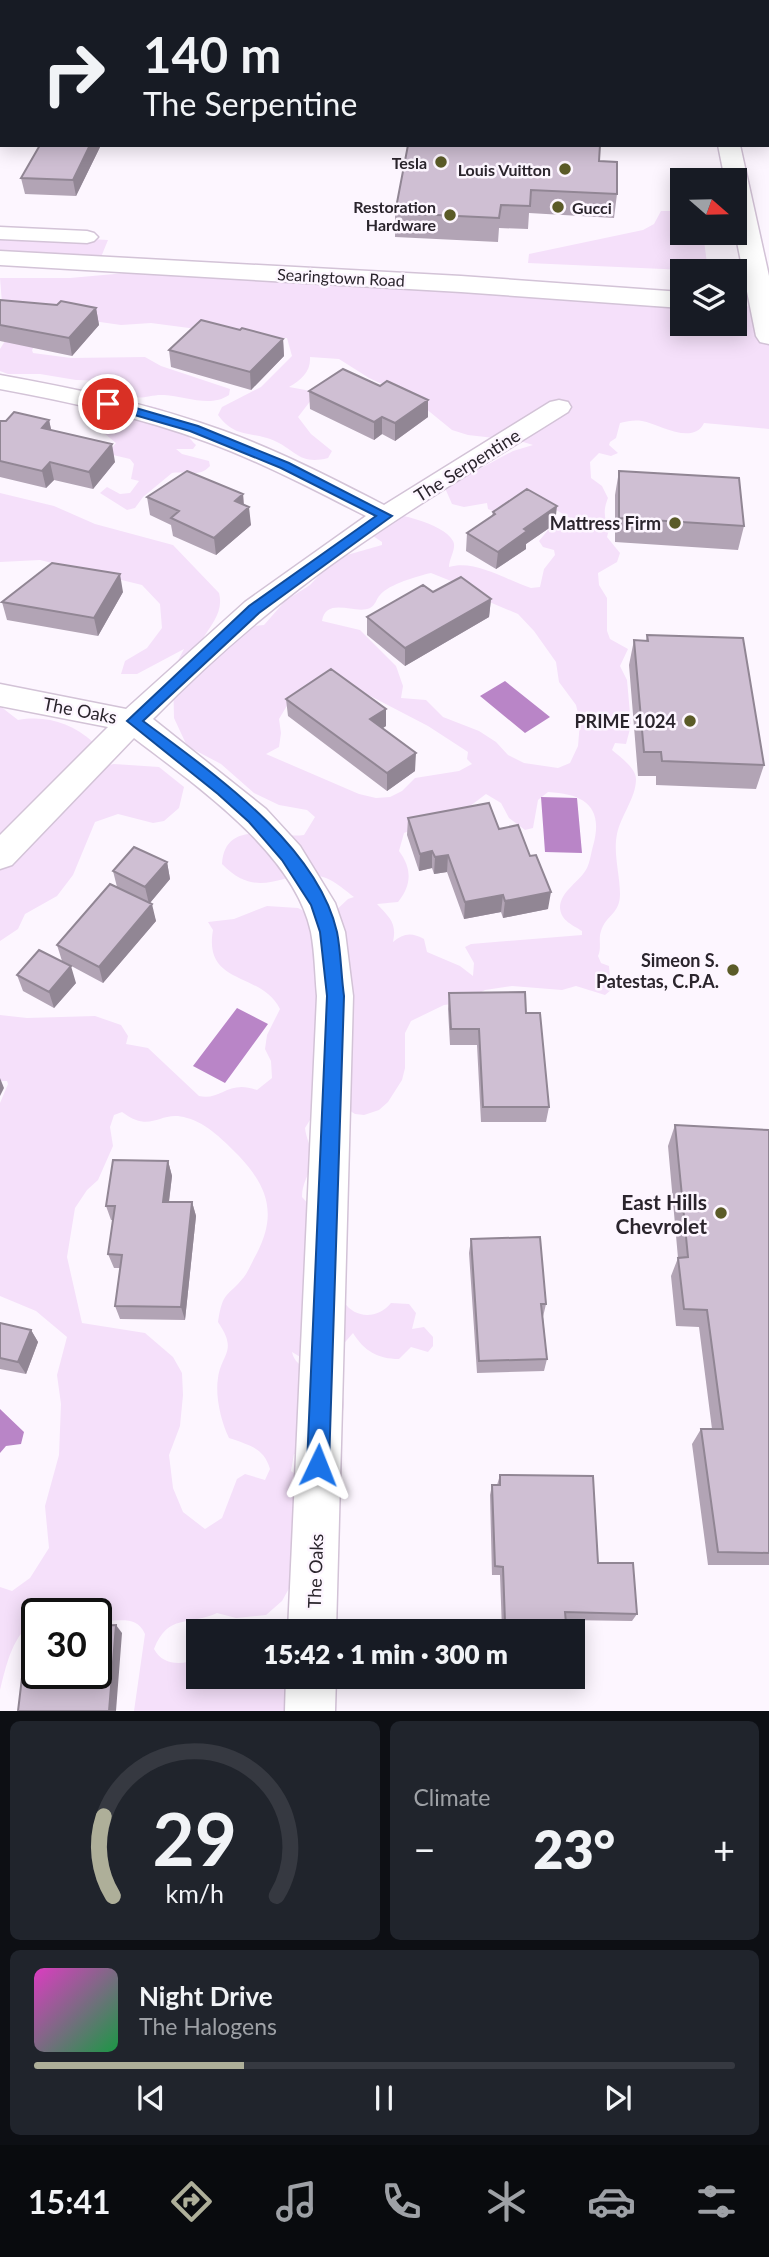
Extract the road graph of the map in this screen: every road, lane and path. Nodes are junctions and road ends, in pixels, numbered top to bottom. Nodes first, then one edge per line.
1 (729, 147) edge
2 (0, 233) edge
3 (87, 237) dead end
4 (0, 258) edge
5 (670, 299) edge
6 (747, 307) edge
7 (766, 309) edge
8 (769, 336) edge
9 (0, 382) edge
10 (559, 407) dead end
11 (386, 516) junction
12 (0, 695) edge
13 (134, 721) junction
14 (0, 856) edge
15 (312, 1619) edge
16 (311, 1689) edge
17 (310, 1711) edge

1 - 7 main road
2 - 3 street
4 - 5 main road, Searingtown Road
6 - 7 main road
7 - 8 main road
9 - 11 street
10 - 11 street, The Serpentine
11 - 13 street, The Serpentine
12 - 13 street, The Oaks
13 - 14 street, The Serpentine
13 - 15 street, The Oaks
16 - 17 street

